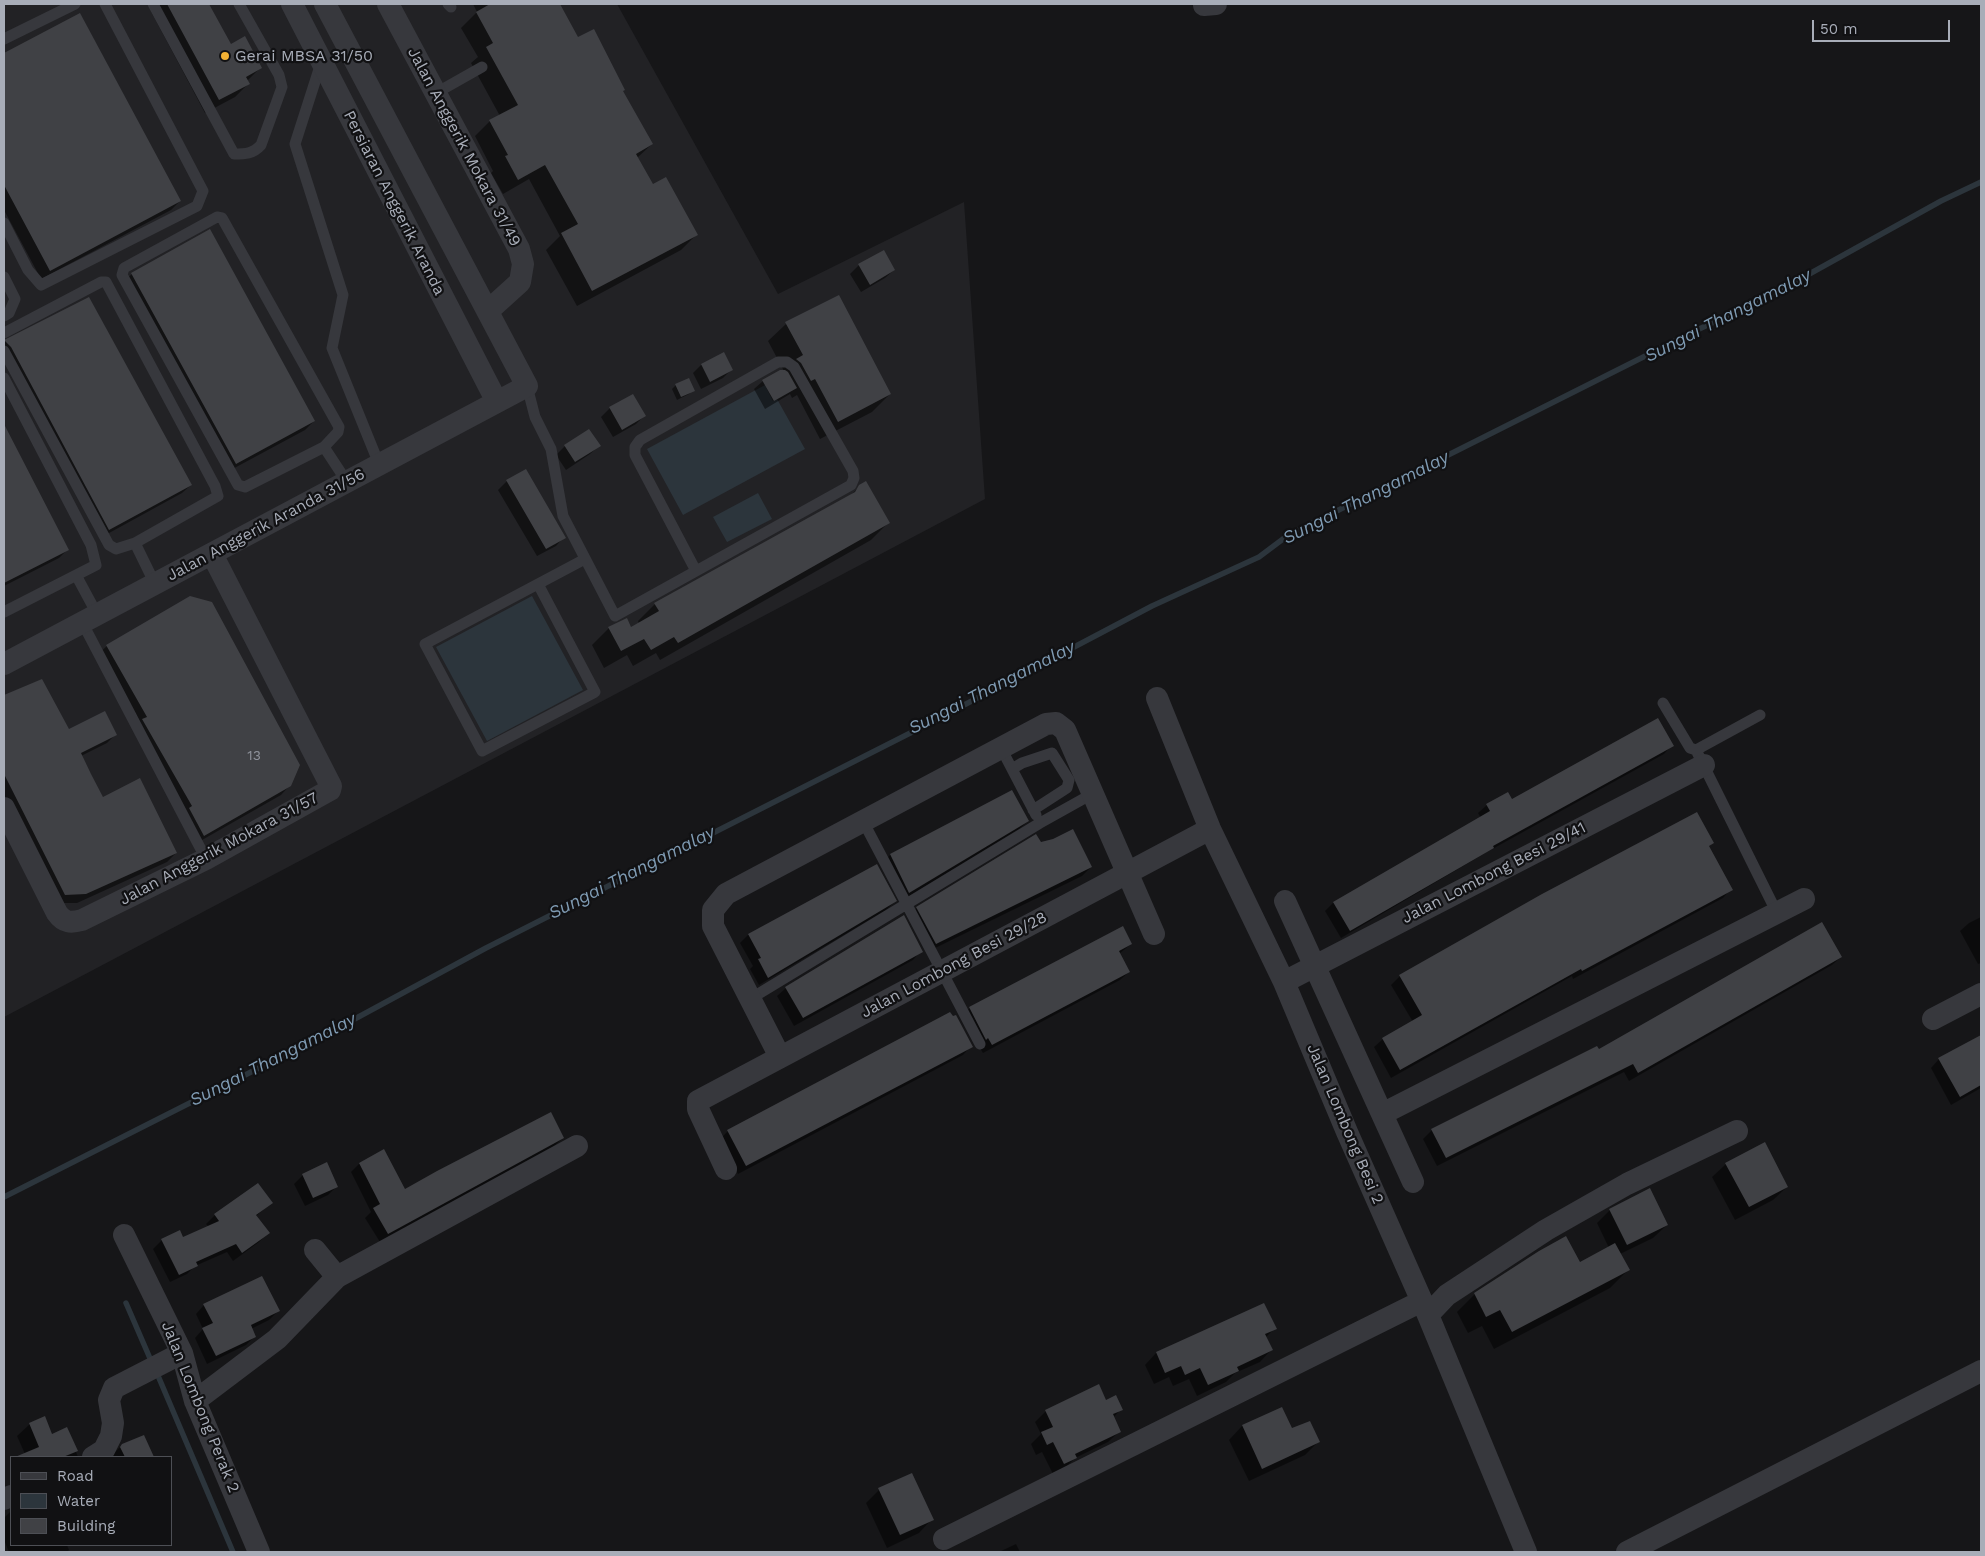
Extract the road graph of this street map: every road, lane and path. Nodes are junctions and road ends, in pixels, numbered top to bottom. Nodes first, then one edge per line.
1 (74, 4) edge
2 (104, 4) edge
3 (153, 4) edge
4 (239, 4) edge
5 (292, 4) edge
6 (325, 4) edge
7 (395, 6) edge
8 (4, 39) edge
9 (322, 62) junction
10 (482, 68) dead end
11 (436, 93) junction
12 (4, 222) edge
13 (4, 277) edge
14 (488, 311) junction
15 (4, 316) edge
16 (4, 333) edge
17 (4, 350) edge
18 (4, 378) edge
19 (528, 386) junction
20 (497, 402) junction
21 (324, 447) junction
22 (379, 464) junction
23 (347, 482) junction
24 (134, 543) junction
25 (212, 554) junction
26 (585, 559) junction
27 (696, 571) junction
28 (76, 575) junction
29 (155, 584) junction
30 (538, 584) junction
31 (4, 612) edge
32 (90, 618) junction
33 (4, 664) edge
34 (1157, 698) dead end
35 (1663, 703) dead end
36 (1760, 715) dead end
37 (1001, 748) junction
38 (1700, 757) junction
39 (1012, 769) junction
40 (1092, 794) junction
41 (4, 808) edge
42 (1033, 810) junction
43 (863, 821) junction
44 (1040, 822) junction
45 (1210, 829) junction
46 (206, 859) junction
47 (1127, 873) junction
48 (1804, 899) dead end
49 (1285, 901) dead end
50 (906, 904) junction
51 (1777, 913) junction
52 (1154, 934) dead end
53 (1315, 966) junction
54 (942, 971) junction
55 (1284, 982) junction
56 (1981, 994) edge
57 (750, 999) junction
58 (1933, 1019) dead end
59 (980, 1044) dead end
60 (780, 1057) junction
61 (1382, 1114) junction
62 (1737, 1131) dead end
63 (577, 1146) dead end
64 (726, 1169) dead end
65 (1414, 1182) dead end
66 (124, 1235) dead end
67 (315, 1250) dead end
68 (337, 1276) junction
69 (1425, 1308) junction
70 (174, 1358) junction
71 (1981, 1371) edge
72 (196, 1402) junction
73 (95, 1456) edge
74 (944, 1540) dead end
75 (259, 1552) edge
76 (1526, 1552) edge
77 (1627, 1552) edge

1 - 8 lane
2 - 12 lane
3 - 4 lane
5 - 9 street, Persiaran Anggerik Aranda
6 - 14 street, Persiaran Anggerik Aranda
7 - 11 street, Jalan Anggerik Mokara 31/49
9 - 20 street, Persiaran Anggerik Aranda
9 - 22 lane
10 - 11 lane
11 - 14 street, Jalan Anggerik Mokara 31/49
13 - 15 lane
14 - 19 street, Persiaran Anggerik Aranda
16 - 24 lane
17 - 24 lane
18 - 28 lane
19 - 20 street, Jalan Anggerik Aranda 31/56
19 - 26 lane
20 - 22 street, Jalan Anggerik Aranda 31/56
21 - 21 lane
21 - 23 lane
22 - 23 street, Jalan Anggerik Aranda 31/56
23 - 25 street, Jalan Anggerik Aranda 31/56
24 - 29 lane
25 - 29 street, Jalan Anggerik Aranda 31/56
25 - 46 street, Jalan Anggerik Mokara 31/57
26 - 27 lane
26 - 30 lane
27 - 27 lane
28 - 31 lane
28 - 32 lane
29 - 32 street, Jalan Anggerik Aranda 31/56
30 - 30 lane
32 - 33 street, Jalan Anggerik Aranda 31/56
32 - 46 lane
34 - 45 street, Jalan Lombong Besi 2
35 - 38 lane
36 - 38 lane
37 - 39 lane
37 - 40 street
37 - 43 street
38 - 51 lane
38 - 53 street, Jalan Lombong Besi 29/41
39 - 42 lane
39 - 42 lane
40 - 44 lane
40 - 47 street
41 - 46 street, Jalan Anggerik Mokara 31/57
42 - 44 lane
43 - 50 lane
43 - 57 street
44 - 50 lane
45 - 47 street, Jalan Lombong Besi 29/28
45 - 55 street, Jalan Lombong Besi 2
47 - 52 street
47 - 54 street, Jalan Lombong Besi 29/28
48 - 51 street
49 - 53 street
50 - 54 lane
50 - 57 lane
51 - 61 street
53 - 55 street, Jalan Lombong Besi 29/41
53 - 61 street
54 - 59 lane
54 - 60 street, Jalan Lombong Besi 29/28
55 - 69 street, Jalan Lombong Besi 2
56 - 58 street
57 - 60 street
60 - 64 street, Jalan Lombong Besi 29/28
61 - 65 street
62 - 69 street
63 - 68 street
66 - 70 street, Jalan Lombong Perak 2
67 - 68 street
68 - 72 street
69 - 74 street
69 - 76 street, Jalan Lombong Besi 2
70 - 72 street, Jalan Lombong Perak 2
70 - 73 street
71 - 77 street
72 - 75 street, Jalan Lombong Perak 2

